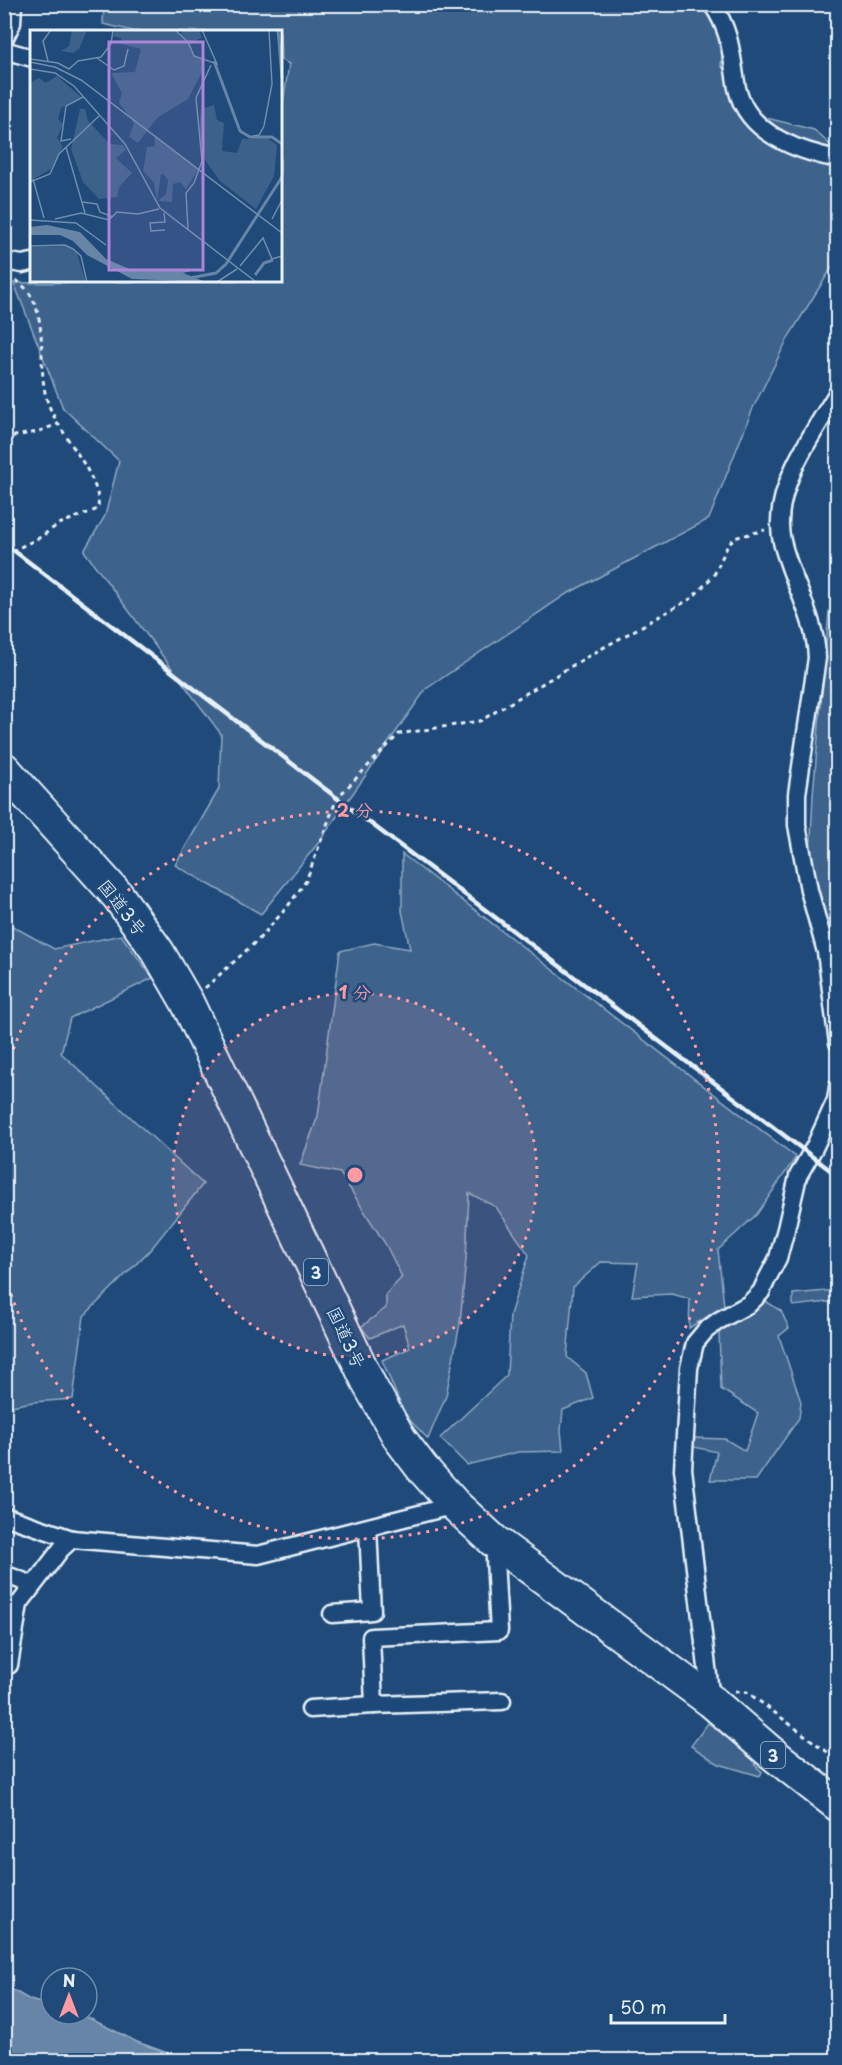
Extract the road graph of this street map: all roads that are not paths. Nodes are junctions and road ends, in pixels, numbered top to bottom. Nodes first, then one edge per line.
1 (13, 4) edge
2 (712, 4) edge
3 (4, 39) edge
4 (4, 50) edge
5 (30, 57) edge
6 (837, 159) edge
7 (4, 261) edge
8 (30, 262) edge
9 (837, 393) edge
10 (4, 769) edge
11 (837, 1043) edge
12 (837, 1087) edge
13 (455, 1505) junction
14 (4, 1516) edge
15 (368, 1528) junction
16 (72, 1539) junction
17 (494, 1541) junction
18 (4, 1575) edge
19 (33, 1585) junction
20 (12, 1607) edge
21 (332, 1614) dead end
22 (8, 1645) edge
23 (9, 1665) dead end
24 (710, 1694) junction
25 (502, 1701) dead end
26 (374, 1705) junction
27 (310, 1709) dead end
28 (837, 1779) edge
29 (837, 1805) edge

1 - 3 street
2 - 6 street
4 - 5 street
7 - 8 street
9 - 11 street
10 - 13 highway, 国道3号 / 3
12 - 24 street
13 - 15 street
13 - 17 highway, 国道3号 / 3
14 - 16 street
15 - 16 street
15 - 21 street
16 - 19 street
17 - 24 highway, 国道3号 / 3
17 - 26 street
18 - 19 street
19 - 20 street
20 - 22 street
22 - 23 street
24 - 28 highway, 国道3号 / 3
24 - 29 highway, 国道3号 / 3
25 - 26 street
26 - 27 street

